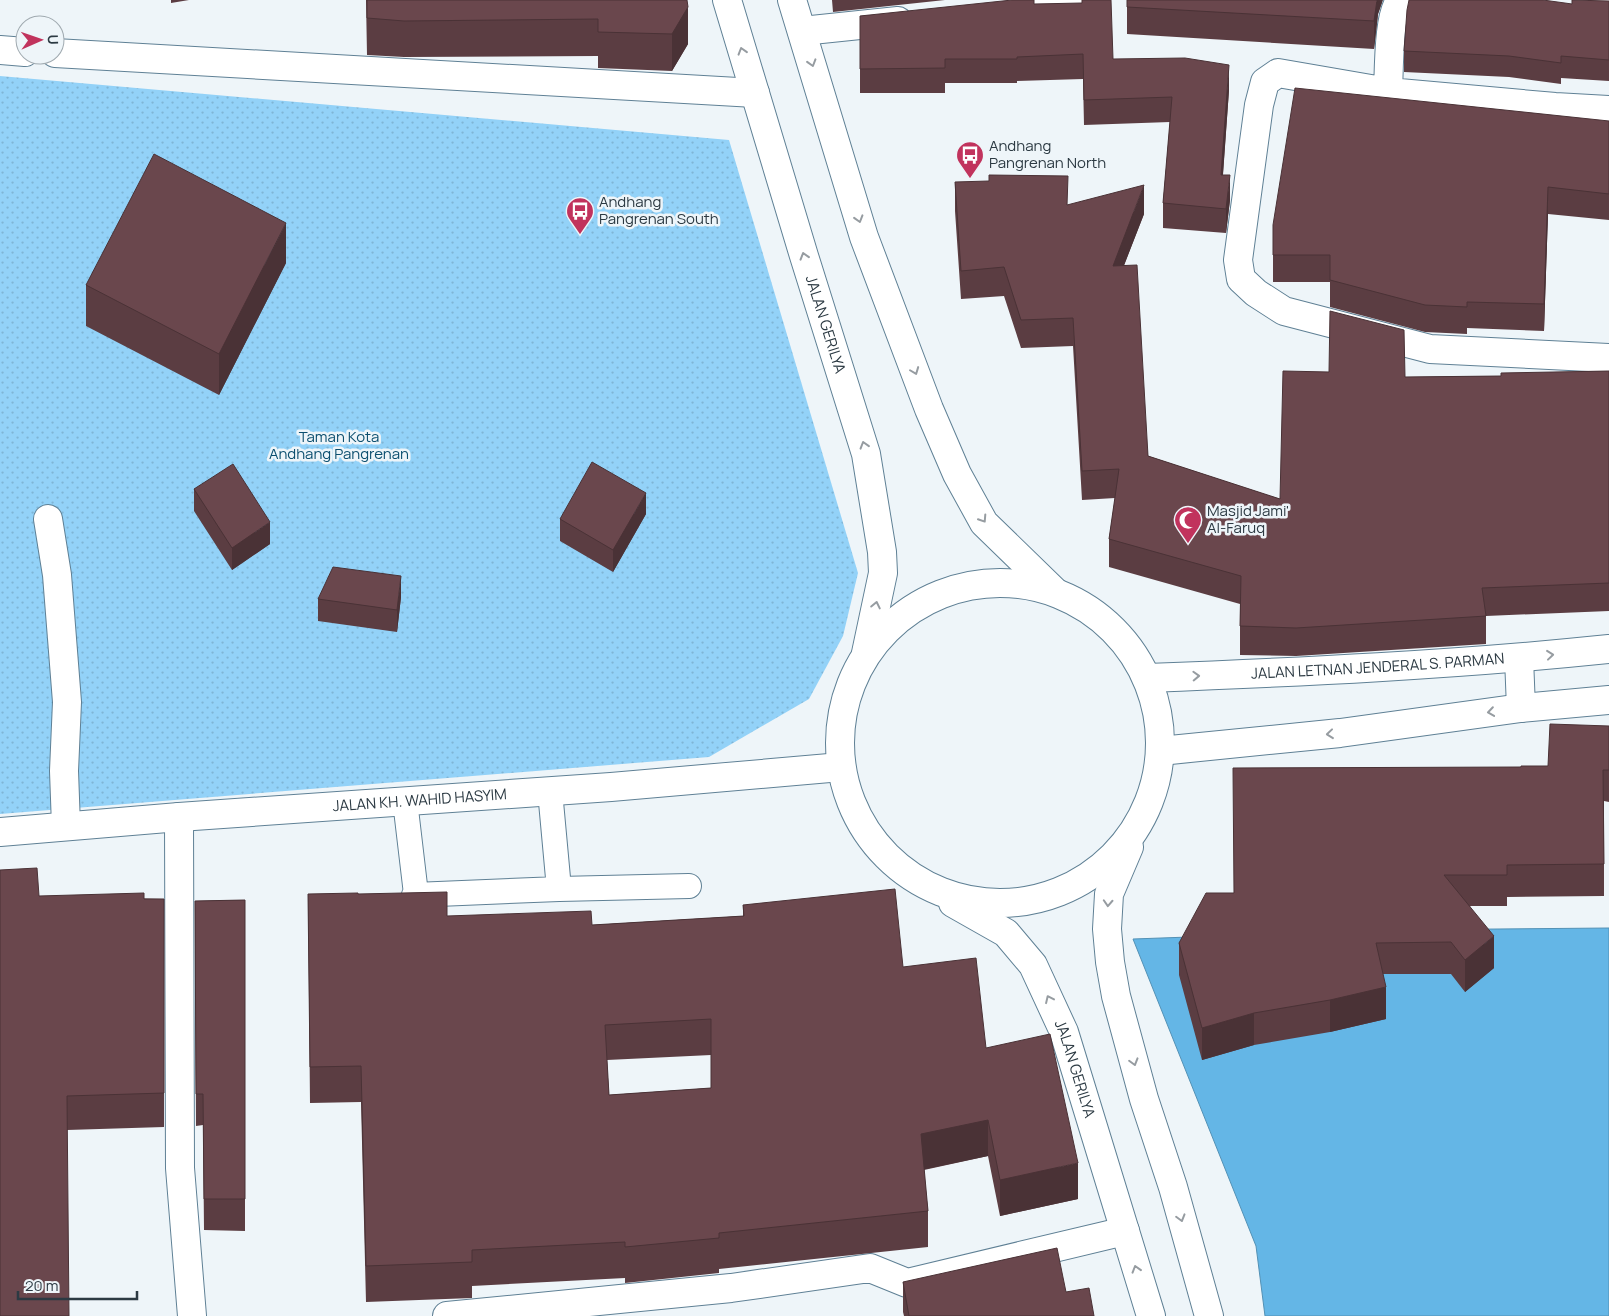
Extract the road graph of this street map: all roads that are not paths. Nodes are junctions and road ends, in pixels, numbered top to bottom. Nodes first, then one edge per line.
1 (727, 0) edge
2 (792, 0) edge
3 (1073, 0) edge
4 (1401, 0) edge
5 (1603, 0) edge
6 (1609, 0) edge
7 (997, 10) edge
8 (919, 18) edge
9 (802, 30) junction
10 (0, 50) edge
11 (15, 51) edge
12 (65, 54) edge
13 (1388, 92) junction
14 (755, 93) junction
15 (1609, 110) edge
16 (1609, 358) edge
17 (48, 519) dead end
18 (1054, 591) junction
19 (1609, 648) edge
20 (866, 653) junction
21 (1519, 658) junction
22 (1147, 678) junction
23 (1609, 700) edge
24 (1521, 708) junction
25 (1160, 752) junction
26 (840, 767) junction
27 (550, 791) junction
28 (405, 802) junction
29 (179, 817) junction
30 (1138, 825) junction
31 (66, 826) junction
32 (0, 832) edge
33 (916, 881) junction
34 (689, 886) dead end
35 (559, 889) junction
36 (1125, 1231) junction
37 (192, 1316) edge
38 (447, 1316) edge
39 (1151, 1316) edge
40 (1209, 1316) edge

14 -> 1 main road, JALAN GERILYA
2 - 9 main road
3 - 7 main road
4 - 13 main road
5 - 6 main road
8 - 9 main road
9 -> 18 main road
10 - 11 main road
12 - 14 main road
13 - 15 main road
13 - 16 main road
20 -> 14 main road, JALAN GERILYA
17 - 31 main road
18 - 20 main road
18 - 22 main road
21 -> 19 main road, JALAN LETNAN JENDERAL S. PARMAN
20 - 26 main road
22 -> 21 main road, JALAN LETNAN JENDERAL S. PARMAN
21 - 24 main road
22 - 25 main road
23 - 24 main road
24 -> 25 main road
25 - 30 main road
26 - 27 main road, JALAN KH. WAHID HASYIM
26 - 33 main road
27 - 28 main road, JALAN KH. WAHID HASYIM
27 - 35 lane
28 - 29 main road, JALAN KH. WAHID HASYIM
28 - 35 lane
29 - 31 main road, JALAN KH. WAHID HASYIM
29 - 37 main road
30 - 33 main road
30 -> 40 main road
31 - 32 main road, JALAN KH. WAHID HASYIM
36 -> 33 main road, JALAN GERILYA
34 - 35 lane
36 - 38 main road
39 -> 36 main road, JALAN GERILYA

